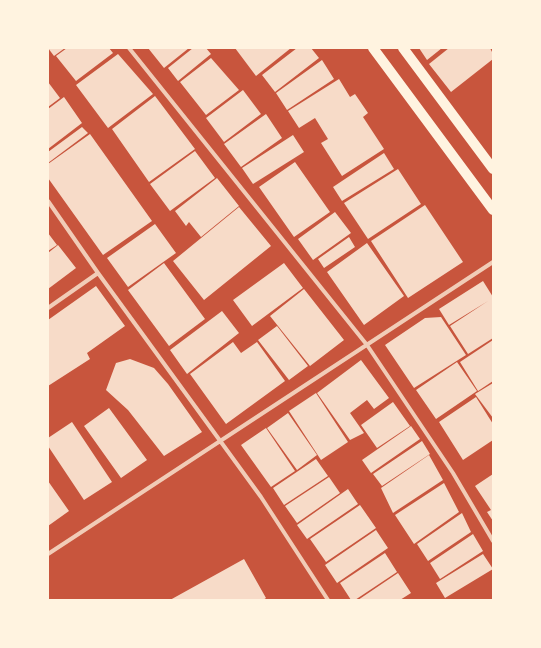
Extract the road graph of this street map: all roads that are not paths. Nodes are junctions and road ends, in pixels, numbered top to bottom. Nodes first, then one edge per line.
1 (129, 48) edge
2 (373, 48) edge
3 (403, 48) edge
4 (493, 169) edge
5 (48, 201) edge
6 (493, 210) edge
7 (493, 262) edge
8 (98, 273) junction
9 (48, 308) edge
10 (367, 345) junction
11 (221, 441) junction
12 (493, 541) edge
13 (48, 554) edge
14 (328, 600) edge

1 - 10 street
2 - 6 main road
3 - 4 main road
5 - 8 street
7 - 10 street
8 - 9 street
8 - 11 street
10 - 11 street
10 - 12 street
11 - 13 street
11 - 14 street

